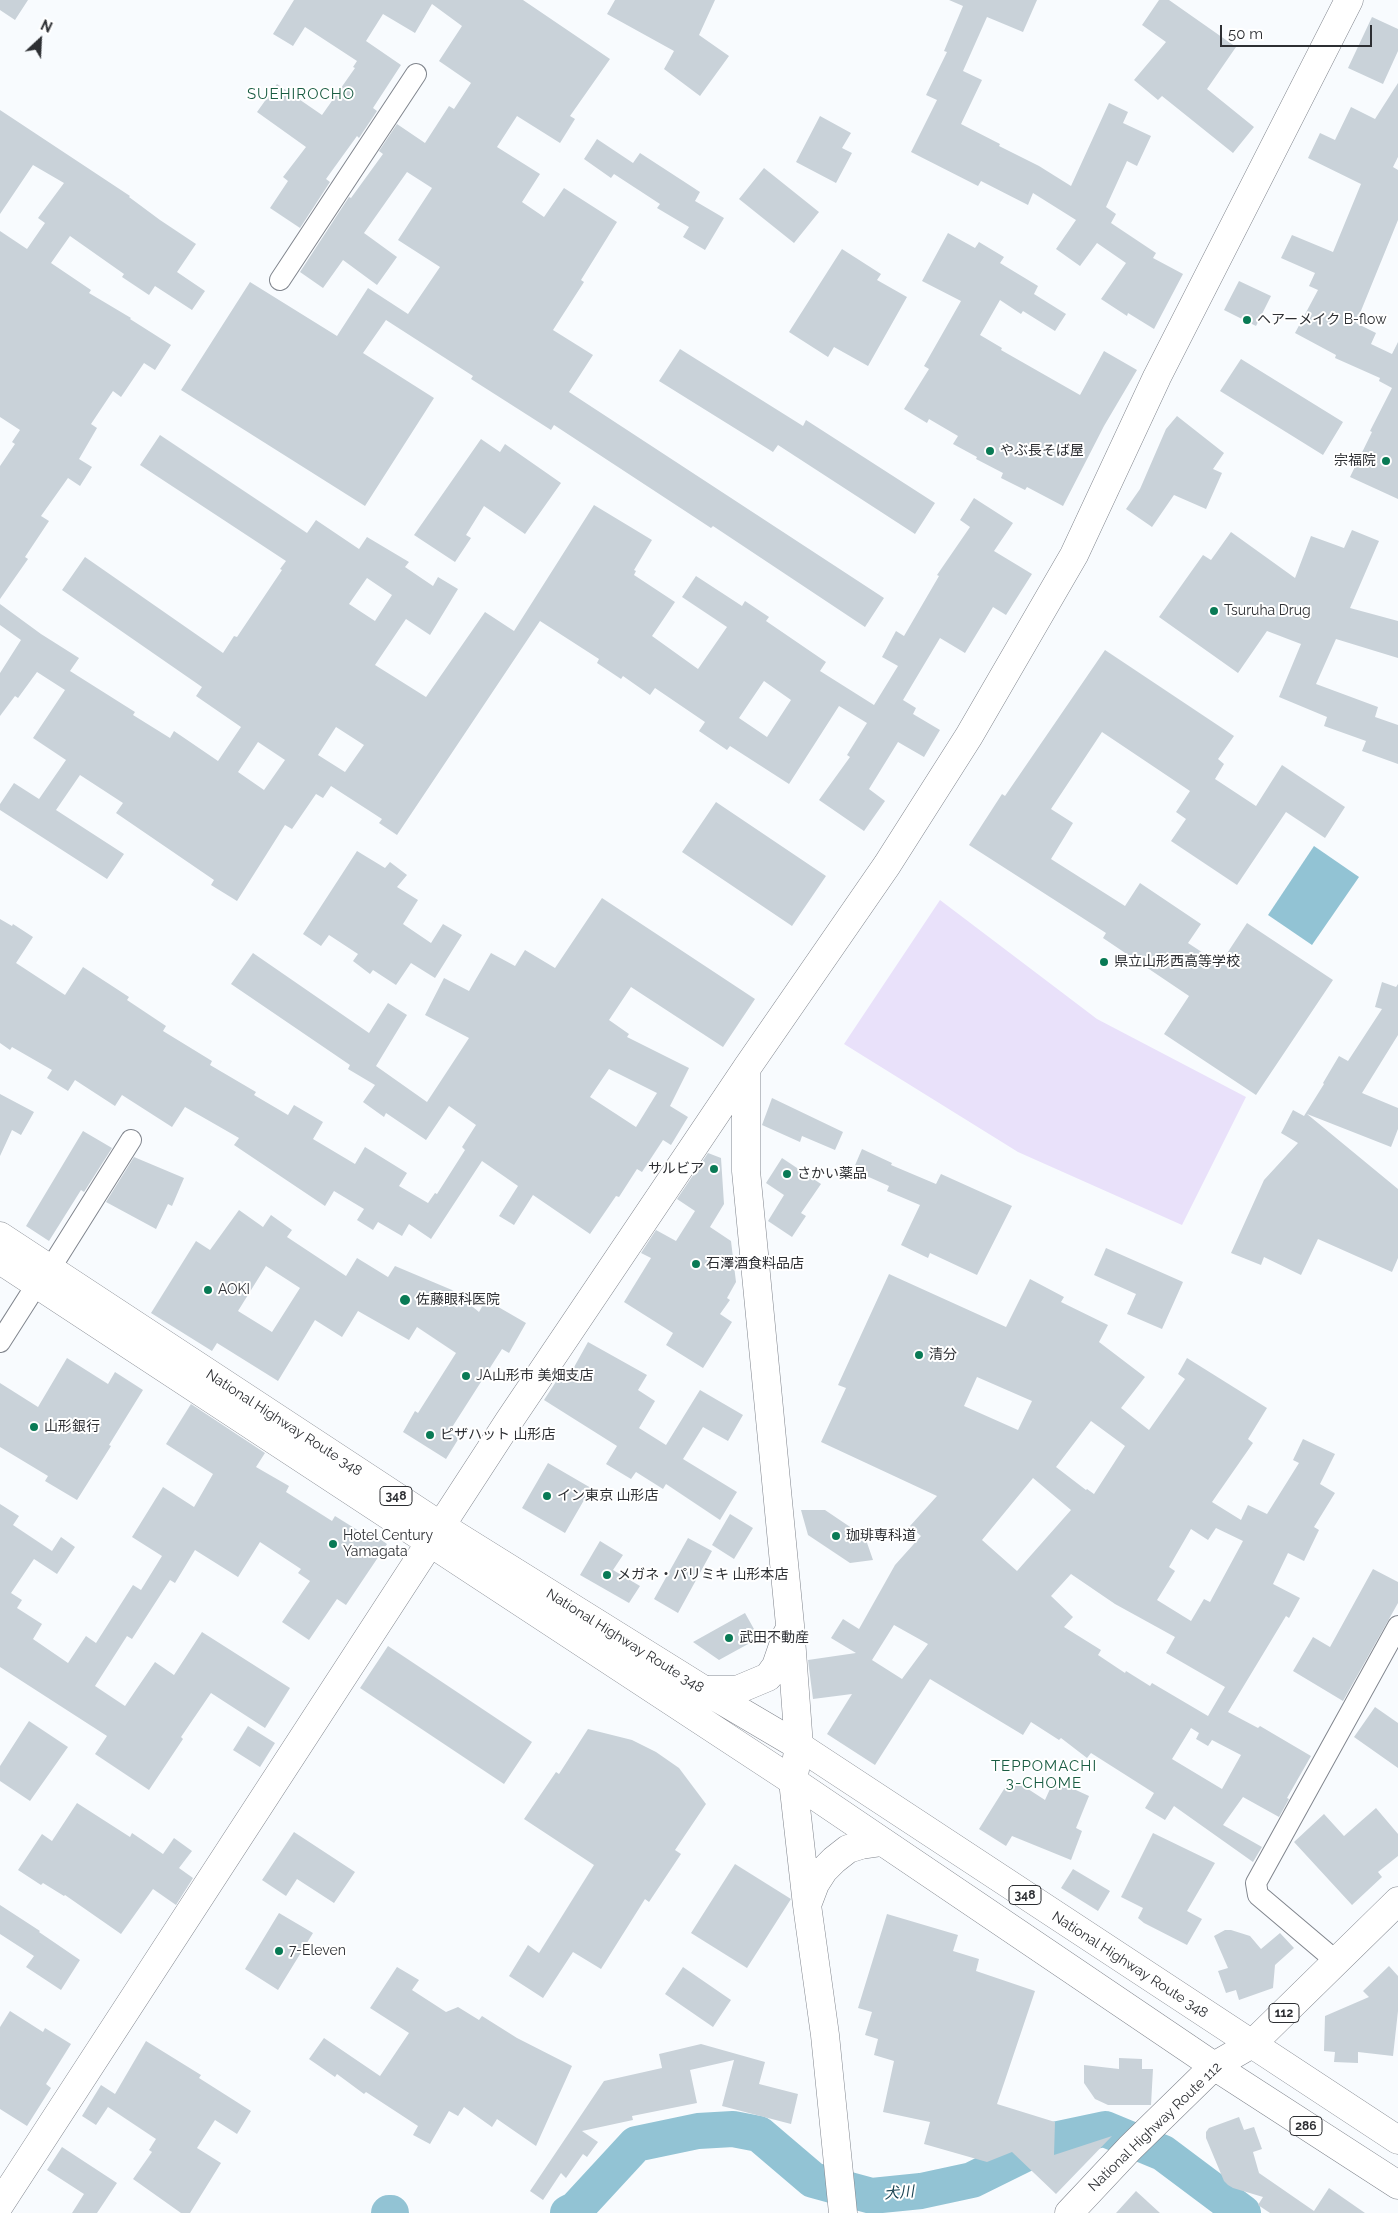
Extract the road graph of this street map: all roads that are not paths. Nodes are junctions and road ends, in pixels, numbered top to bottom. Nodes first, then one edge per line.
1 (1349, 0) edge
2 (416, 74) dead end
3 (280, 280) dead end
4 (746, 1069) junction
5 (131, 1140) dead end
6 (0, 1236) edge
7 (0, 1260) edge
8 (44, 1276) junction
9 (0, 1342) edge
10 (435, 1535) junction
11 (790, 1625) junction
12 (1398, 1626) edge
13 (704, 1690) junction
14 (798, 1746) junction
15 (793, 1781) junction
16 (882, 1842) junction
17 (1398, 1901) edge
18 (807, 1905) junction
19 (1336, 1961) junction
20 (1252, 2044) junction
21 (1214, 2066) junction
22 (1398, 2140) edge
23 (1398, 2185) edge
24 (0, 2204) edge
25 (843, 2213) edge
26 (1069, 2213) edge

1 - 4 main road
2 - 3 street
4 - 10 main road
4 - 11 main road
5 - 8 street
6 - 8 main road, National Highway Route 348 / 348
7 - 8 main road, National Highway Route 348 / 348
8 - 9 street
8 - 10 main road, National Highway Route 348 / 348
10 - 13 main road, National Highway Route 348 / 348
10 - 15 main road, National Highway Route 348 / 348
10 - 24 main road
11 - 13 main road
11 - 14 main road
12 - 19 street
13 - 14 main road, National Highway Route 348 / 348
14 - 15 main road
14 - 20 main road, National Highway Route 348 / 348
15 - 16 main road, National Highway Route 348 / 348
15 - 18 main road
16 - 18 main road
16 - 21 main road, National Highway Route 348 / 348
17 - 19 main road, National Highway Route 112 / 112
18 - 25 main road
19 - 20 main road, National Highway Route 112 / 112
20 - 21 main road, National Highway Route 112 / 112
20 - 22 main road, National Highway Route 348
21 - 23 main road, 286
21 - 26 main road, National Highway Route 112 / 112

